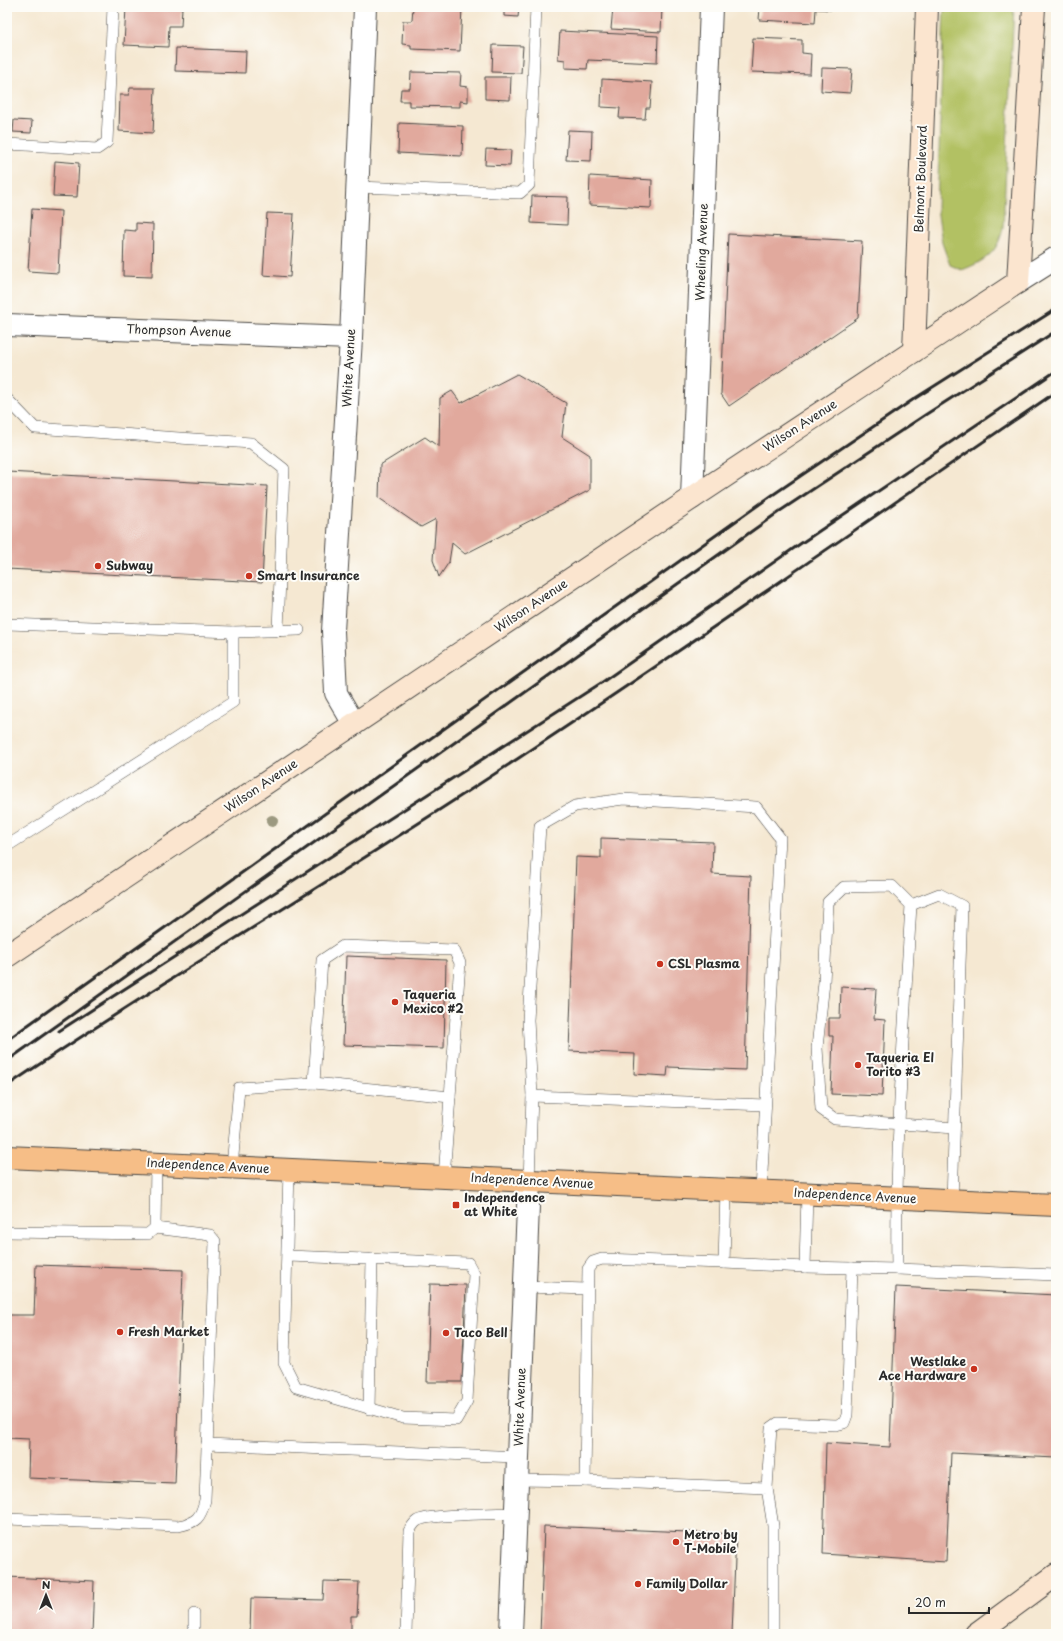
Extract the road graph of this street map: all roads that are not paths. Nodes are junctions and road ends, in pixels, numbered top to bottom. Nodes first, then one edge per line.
1 (113, 7) edge
2 (365, 7) edge
3 (536, 7) edge
4 (711, 7) edge
5 (927, 7) edge
6 (1034, 7) edge
7 (7, 144) edge
8 (357, 187) junction
9 (1056, 258) edge
10 (1018, 282) junction
11 (7, 325) edge
12 (351, 338) junction
13 (914, 351) junction
14 (7, 399) edge
15 (692, 498) junction
16 (7, 624) edge
17 (299, 630) dead end
18 (278, 631) junction
19 (233, 632) junction
20 (354, 724) junction
21 (7, 846) edge
22 (911, 905) junction
23 (7, 956) edge
24 (314, 1083) junction
25 (532, 1096) junction
26 (450, 1097) junction
27 (765, 1105) junction
28 (900, 1126) junction
29 (954, 1128) junction
30 (7, 1157) edge
31 (156, 1164) junction
32 (232, 1167) junction
33 (289, 1170) junction
34 (444, 1177) junction
35 (530, 1181) junction
36 (726, 1190) junction
37 (761, 1192) junction
38 (807, 1194) junction
39 (896, 1198) junction
40 (952, 1200) junction
41 (1056, 1205) edge
42 (154, 1228) junction
43 (7, 1232) edge
44 (288, 1256) junction
45 (372, 1259) junction
46 (724, 1263) junction
47 (805, 1267) junction
48 (852, 1268) junction
49 (897, 1269) junction
50 (1056, 1275) edge
51 (525, 1287) junction
52 (588, 1289) junction
53 (369, 1409) junction
54 (207, 1444) junction
55 (518, 1457) junction
56 (517, 1480) junction
57 (585, 1481) junction
58 (767, 1488) junction
59 (516, 1513) junction
60 (7, 1519) edge
61 (1056, 1575) edge
62 (194, 1614) dead end
63 (194, 1634) edge
64 (406, 1634) edge
65 (511, 1634) edge
66 (773, 1634) edge
67 (976, 1634) edge

1 - 7 lane
2 - 8 street, White Avenue
3 - 8 lane
4 - 15 street, Wheeling Avenue
5 - 13 main road, Belmont Boulevard
6 - 10 main road
8 - 12 street, White Avenue
9 - 10 street, Wilson Avenue
10 - 13 main road, Wilson Avenue
11 - 12 street, Thompson Avenue
12 - 20 street, White Avenue
13 - 15 main road, Wilson Avenue
14 - 18 lane
15 - 20 main road, Wilson Avenue
16 - 19 lane
17 - 18 lane
18 - 19 lane
19 - 21 lane
20 - 23 main road, Wilson Avenue
22 - 28 lane
22 - 28 lane
22 - 29 lane
24 - 26 lane
24 - 26 lane
24 - 32 lane
25 - 27 lane
25 - 27 lane
25 - 35 lane
26 - 34 lane
27 - 37 lane
28 - 29 lane
28 - 39 lane
29 - 40 lane
30 - 31 main road, Independence Avenue
31 - 32 main road, Independence Avenue
31 - 42 lane
32 - 33 main road, Independence Avenue
33 - 34 main road, Independence Avenue
33 - 44 lane
34 - 35 main road, Independence Avenue
35 - 36 main road, Independence Avenue
35 - 51 street, White Avenue
36 - 37 main road, Independence Avenue
36 - 46 lane
37 - 38 main road, Independence Avenue
38 - 39 main road, Independence Avenue
38 - 47 lane
39 - 40 main road, Independence Avenue
39 - 49 lane
40 - 41 main road, Independence Avenue
42 - 43 lane
42 - 54 lane
44 - 45 lane
44 - 53 lane
45 - 53 lane
45 - 53 lane
46 - 47 lane
46 - 52 lane
47 - 48 lane
48 - 49 lane
48 - 58 lane
49 - 50 lane
51 - 52 lane
51 - 55 street, White Avenue
52 - 57 lane
54 - 55 lane
54 - 60 lane
55 - 56 street, White Avenue
56 - 57 lane
56 - 59 street, White Avenue
57 - 58 lane
58 - 66 lane
59 - 64 lane
59 - 65 street, White Avenue
61 - 67 main road
62 - 63 lane

